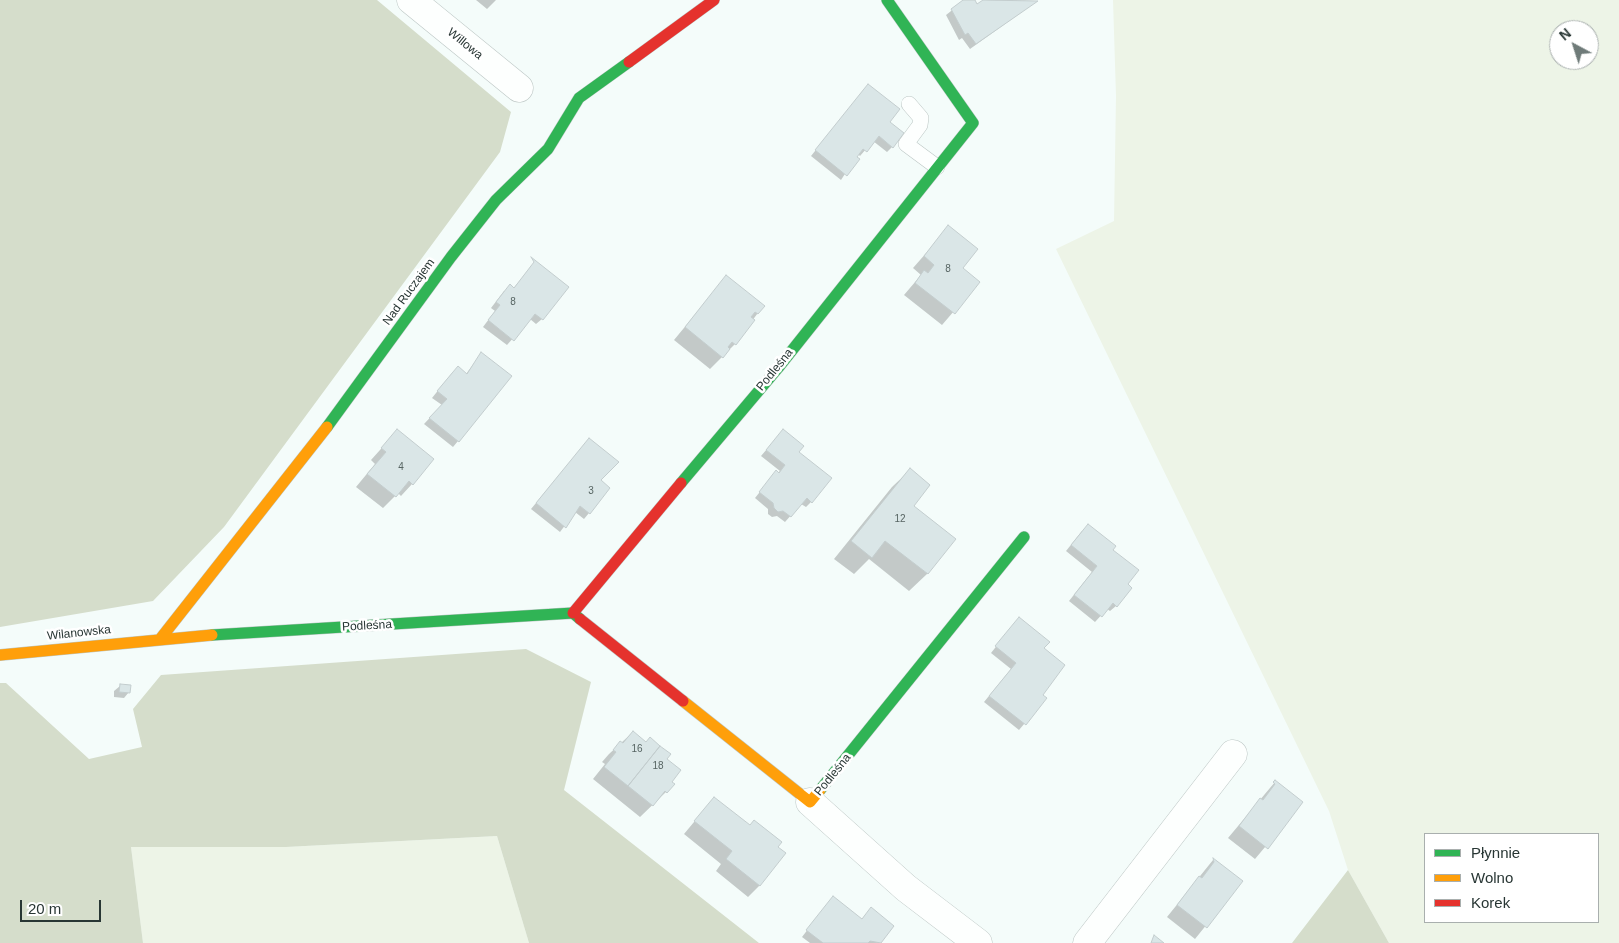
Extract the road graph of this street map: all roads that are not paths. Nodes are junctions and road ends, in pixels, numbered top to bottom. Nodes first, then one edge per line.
1 (411, 0) edge
2 (714, 0) edge
3 (887, 0) edge
4 (519, 88) dead end
5 (909, 104) dead end
6 (938, 167) junction
7 (1024, 537) dead end
8 (573, 613) junction
9 (161, 638) junction
10 (0, 655) edge
11 (1233, 754) dead end
12 (810, 802) junction
13 (978, 943) edge
14 (1087, 943) edge

1 - 4 street, Willowa
2 - 9 street, Nad Ruczajem
3 - 6 street, Podleśna
5 - 6 lane
6 - 8 street, Podleśna
7 - 12 street, Podleśna
8 - 9 street, Podleśna
8 - 12 street, Podleśna
9 - 10 street, Wilanowska
11 - 14 street
12 - 13 street, Podleśna

